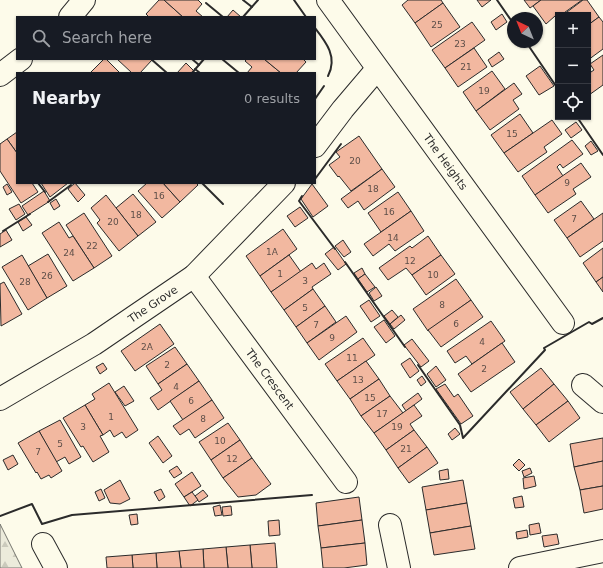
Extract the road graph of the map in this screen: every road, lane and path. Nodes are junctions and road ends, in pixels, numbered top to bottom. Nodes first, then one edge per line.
1 (84, 0) edge
2 (328, 0) edge
3 (71, 16) edge
4 (20, 60) edge
5 (377, 69) junction
6 (0, 76) edge
7 (316, 145) edge
8 (283, 184) edge
9 (194, 276) junction
10 (563, 323) dead end
11 (583, 385) dead end
12 (0, 399) edge
13 (603, 402) edge
14 (346, 482) dead end
15 (390, 525) dead end
16 (44, 544) dead end
17 (603, 551) edge
18 (56, 568) edge
19 (399, 568) edge
20 (520, 568) edge

1 - 3 street
2 - 5 street, The Heights
4 - 6 street
5 - 7 street
5 - 10 street, The Heights
8 - 9 street, The Grove
9 - 12 street, The Grove
9 - 14 street, The Crescent
11 - 13 street
15 - 19 street
16 - 18 street
17 - 20 street

